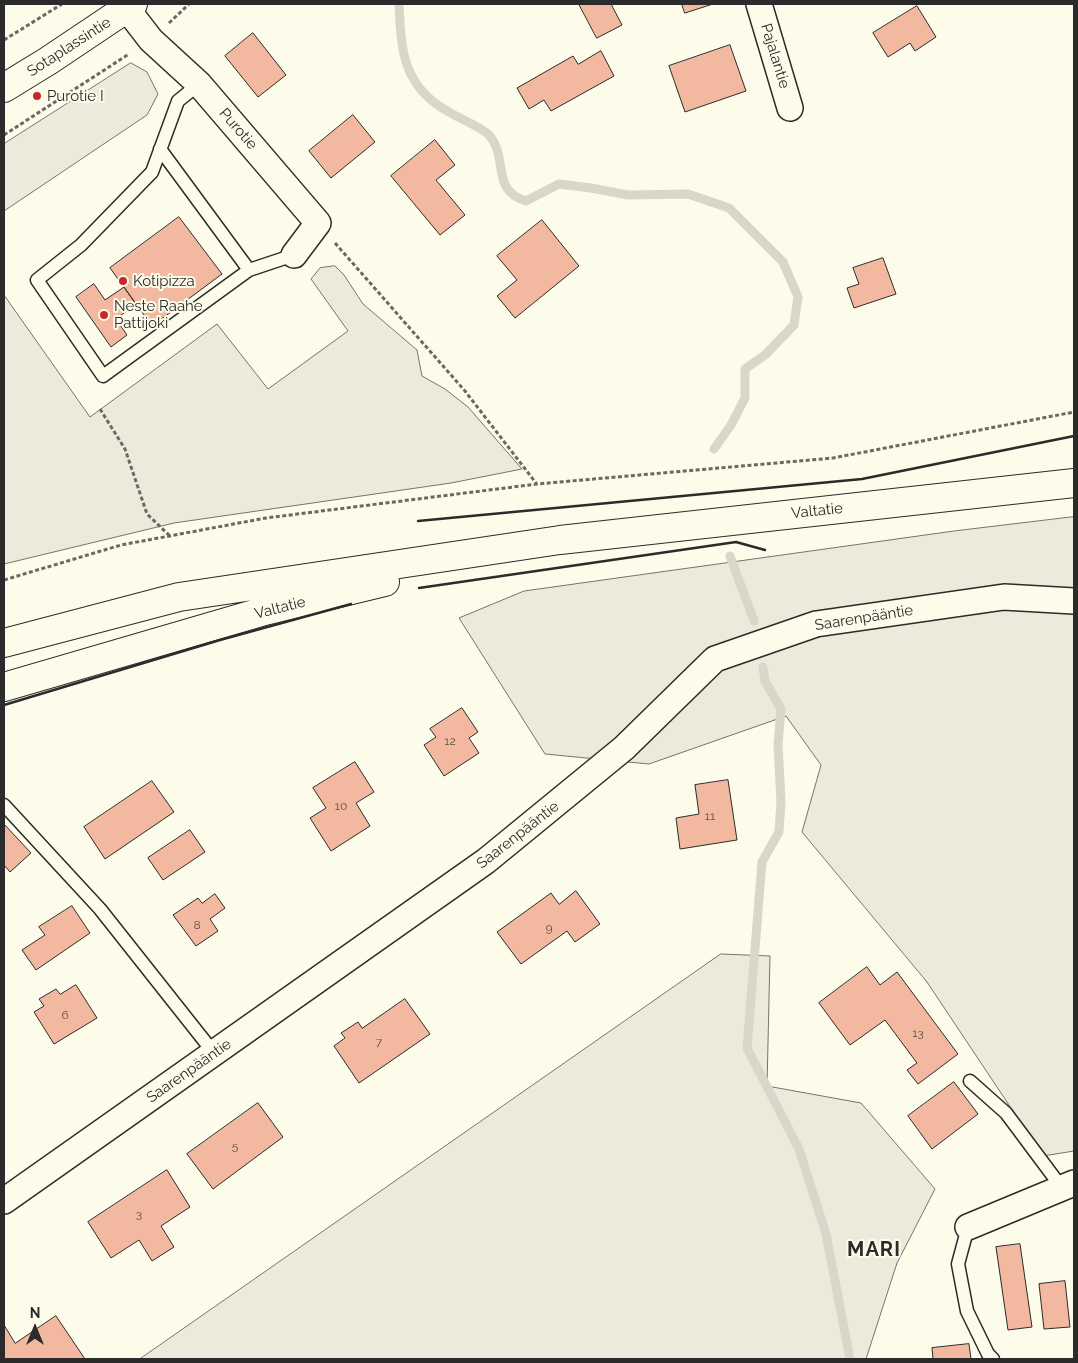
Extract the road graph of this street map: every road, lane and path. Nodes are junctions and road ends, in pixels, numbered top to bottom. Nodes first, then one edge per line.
1 (62, 4) edge
2 (189, 4) edge
3 (759, 4) edge
4 (130, 6) edge
5 (4, 40) edge
6 (151, 40) junction
7 (199, 84) junction
8 (4, 88) edge
9 (790, 108) dead end
10 (4, 135) edge
11 (160, 149) junction
12 (318, 223) junction
13 (294, 255) joint
14 (249, 270) junction
15 (100, 409) dead end
16 (1074, 412) edge
17 (1074, 483) edge
18 (537, 484) junction
19 (171, 536) junction
20 (560, 540) junction
21 (4, 580) edge
22 (1074, 601) edge
23 (4, 643) edge
24 (4, 687) edge
25 (4, 804) edge
26 (214, 1053) junction
27 (970, 1081) dead end
28 (1068, 1185) edge
29 (4, 1201) edge
30 (968, 1227) joint
31 (993, 1359) edge

1 - 5 path
2 - 6 path
3 - 9 street, Pajalantie
4 - 6 street, Purotie
4 - 8 main road, Sotaplassintie
6 - 7 street, Purotie
6 - 10 path
7 - 11 lane
7 - 12 street, Purotie
11 - 14 lane
11 - 14 lane
12 - 13 street
12 - 18 path
13 - 14 lane
15 - 19 path
16 - 18 path
17 - 20 main road, Valtatie
18 - 19 path
19 - 21 path
20 - 23 main road, Valtatie
20 - 24 main road, Valtatie
22 - 26 street, Saarenpääntie
25 - 26 lane
26 - 29 street, Saarenpääntie
27 - 28 lane
28 - 30 street
30 - 31 lane

